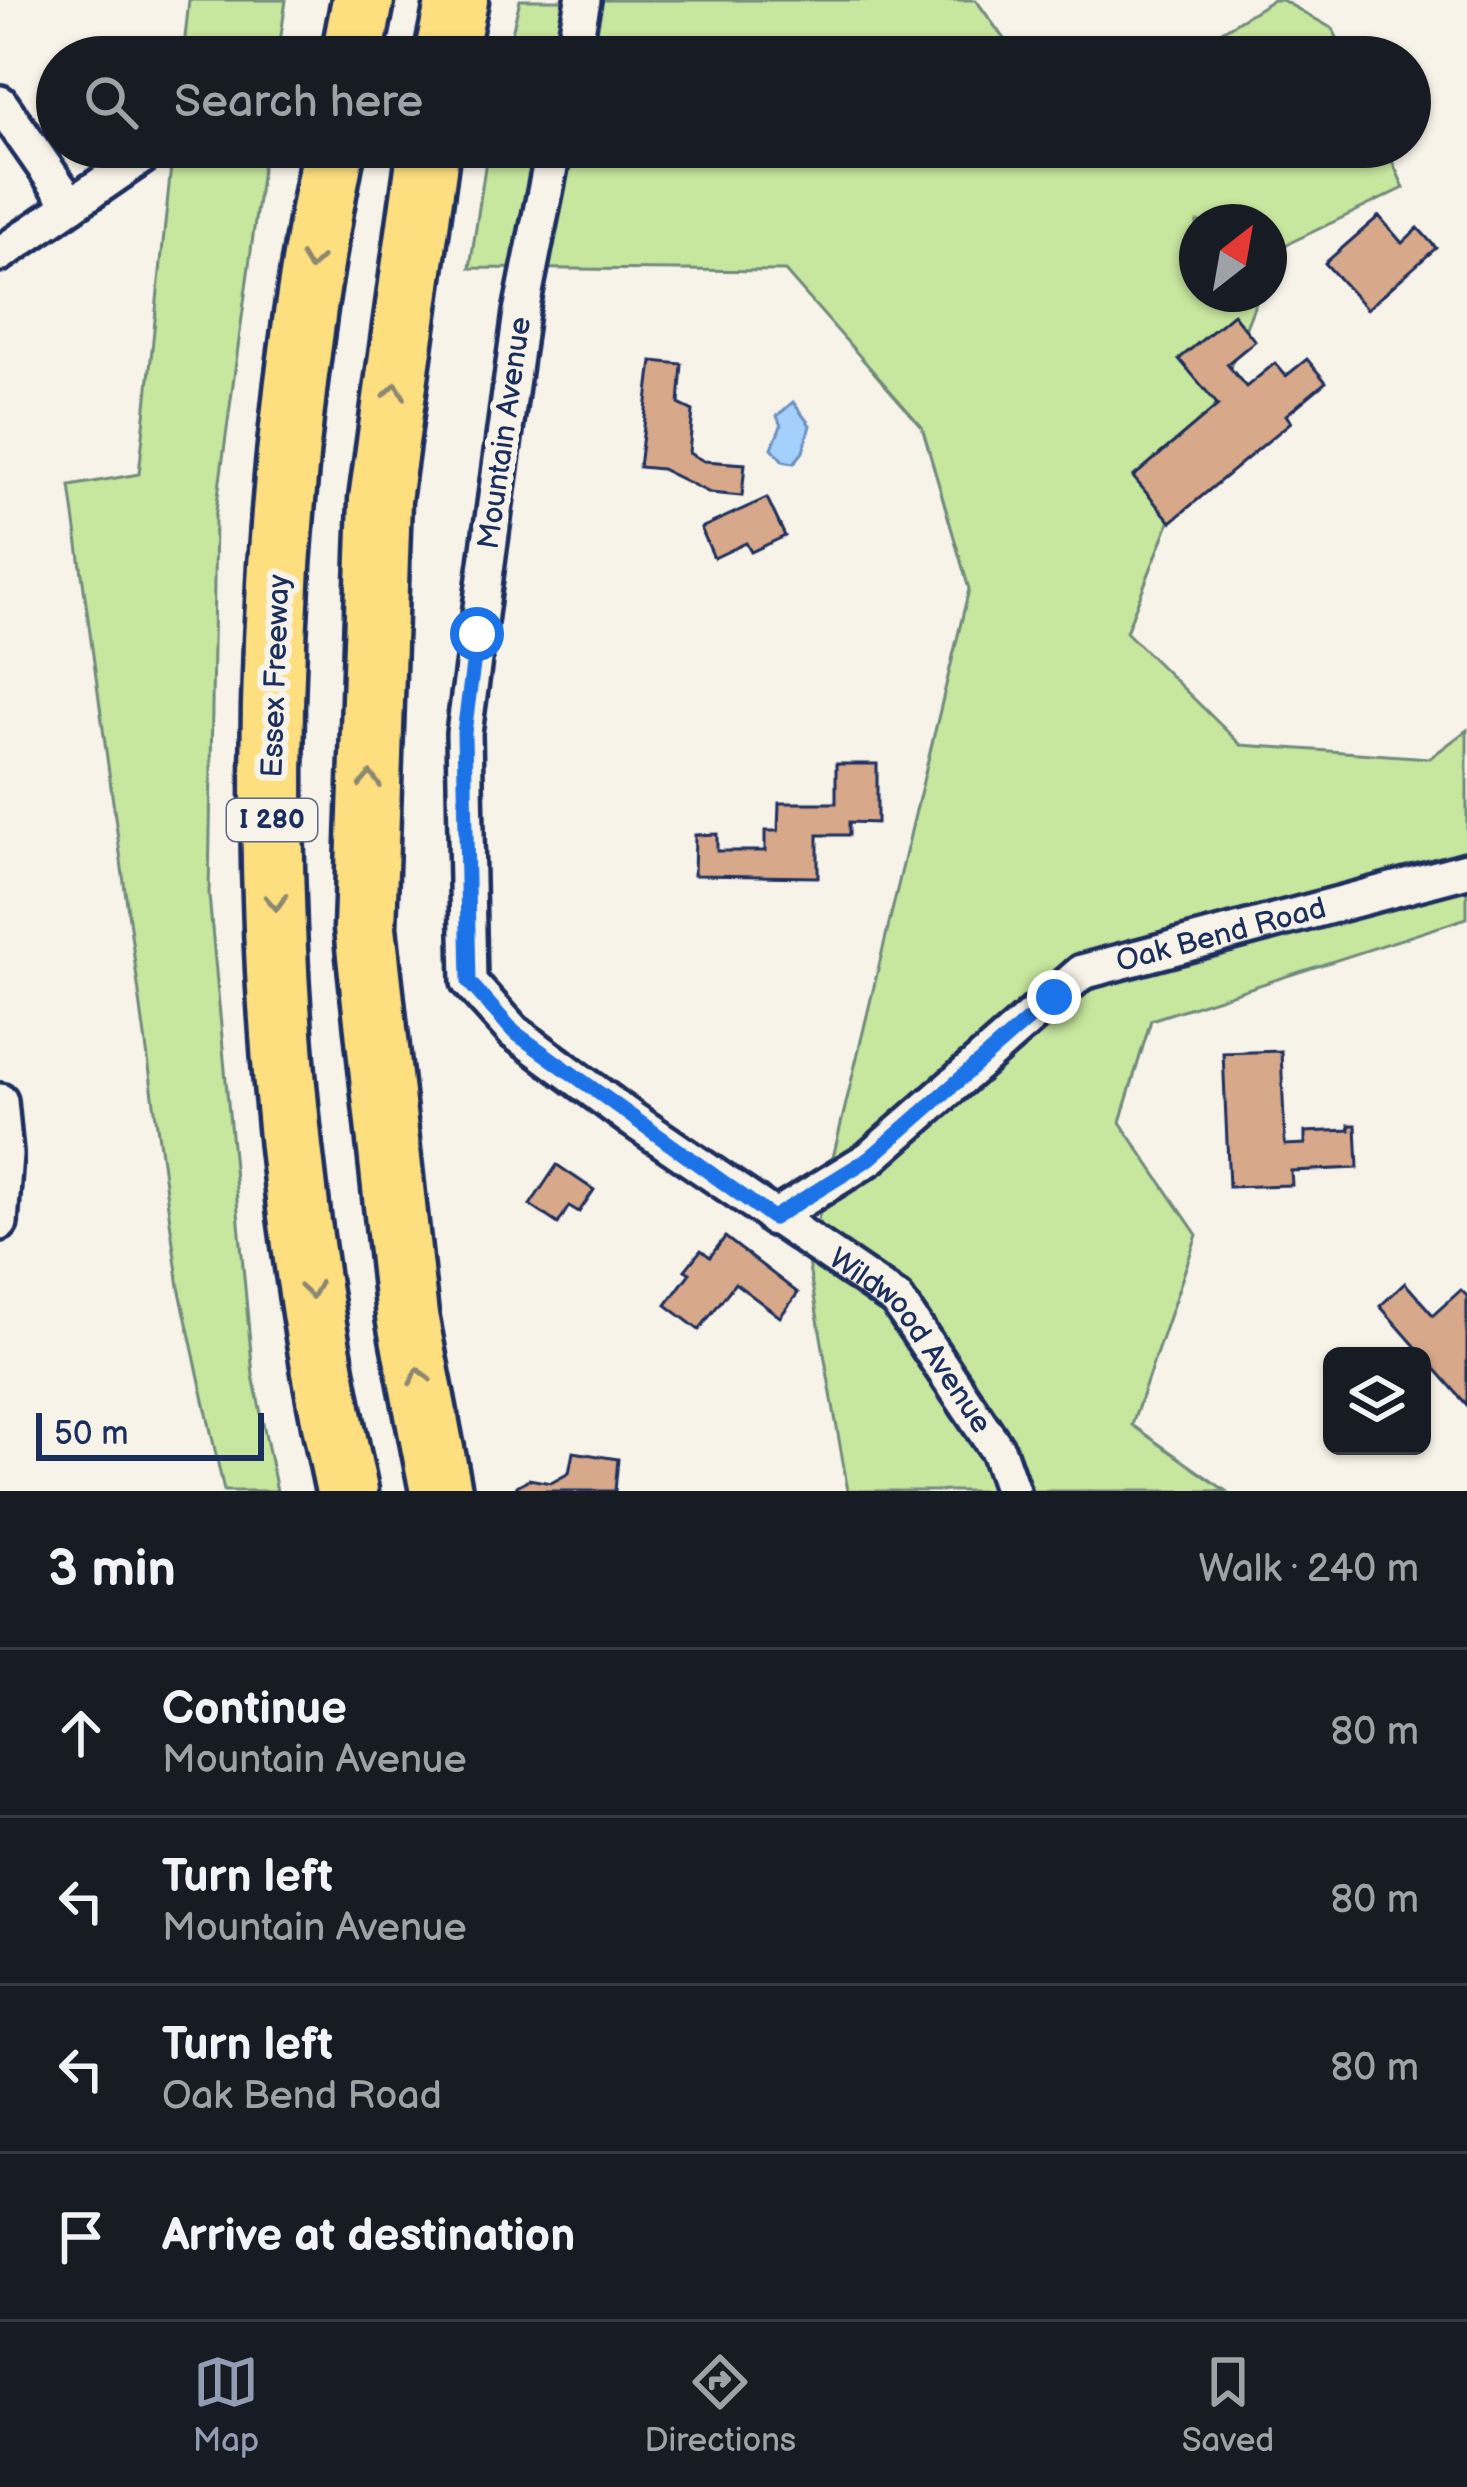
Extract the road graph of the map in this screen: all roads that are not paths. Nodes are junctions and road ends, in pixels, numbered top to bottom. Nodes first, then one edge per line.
1 (363, 0) edge
2 (457, 0) edge
3 (583, 0) edge
4 (356, 36) edge
5 (449, 36) edge
6 (576, 36) edge
7 (0, 103) edge
8 (36, 155) edge
9 (45, 168) edge
10 (125, 168) edge
11 (330, 168) edge
12 (426, 168) edge
13 (550, 168) edge
14 (71, 205) junction
15 (0, 254) edge
16 (1467, 870) edge
17 (0, 1101) edge
18 (773, 1218) junction
19 (0, 1223) edge
20 (347, 1491) edge
21 (441, 1491) edge
22 (1012, 1491) edge

1 - 4 highway
2 - 5 highway
3 - 6 street
7 - 8 street
9 - 14 street
10 - 14 street
11 -> 20 highway, Essex Freeway / I 280
21 -> 12 highway
13 - 18 street, Mountain Avenue
14 - 15 street
16 - 18 street, Oak Bend Road
17 - 19 street
18 - 22 street, Wildwood Avenue

